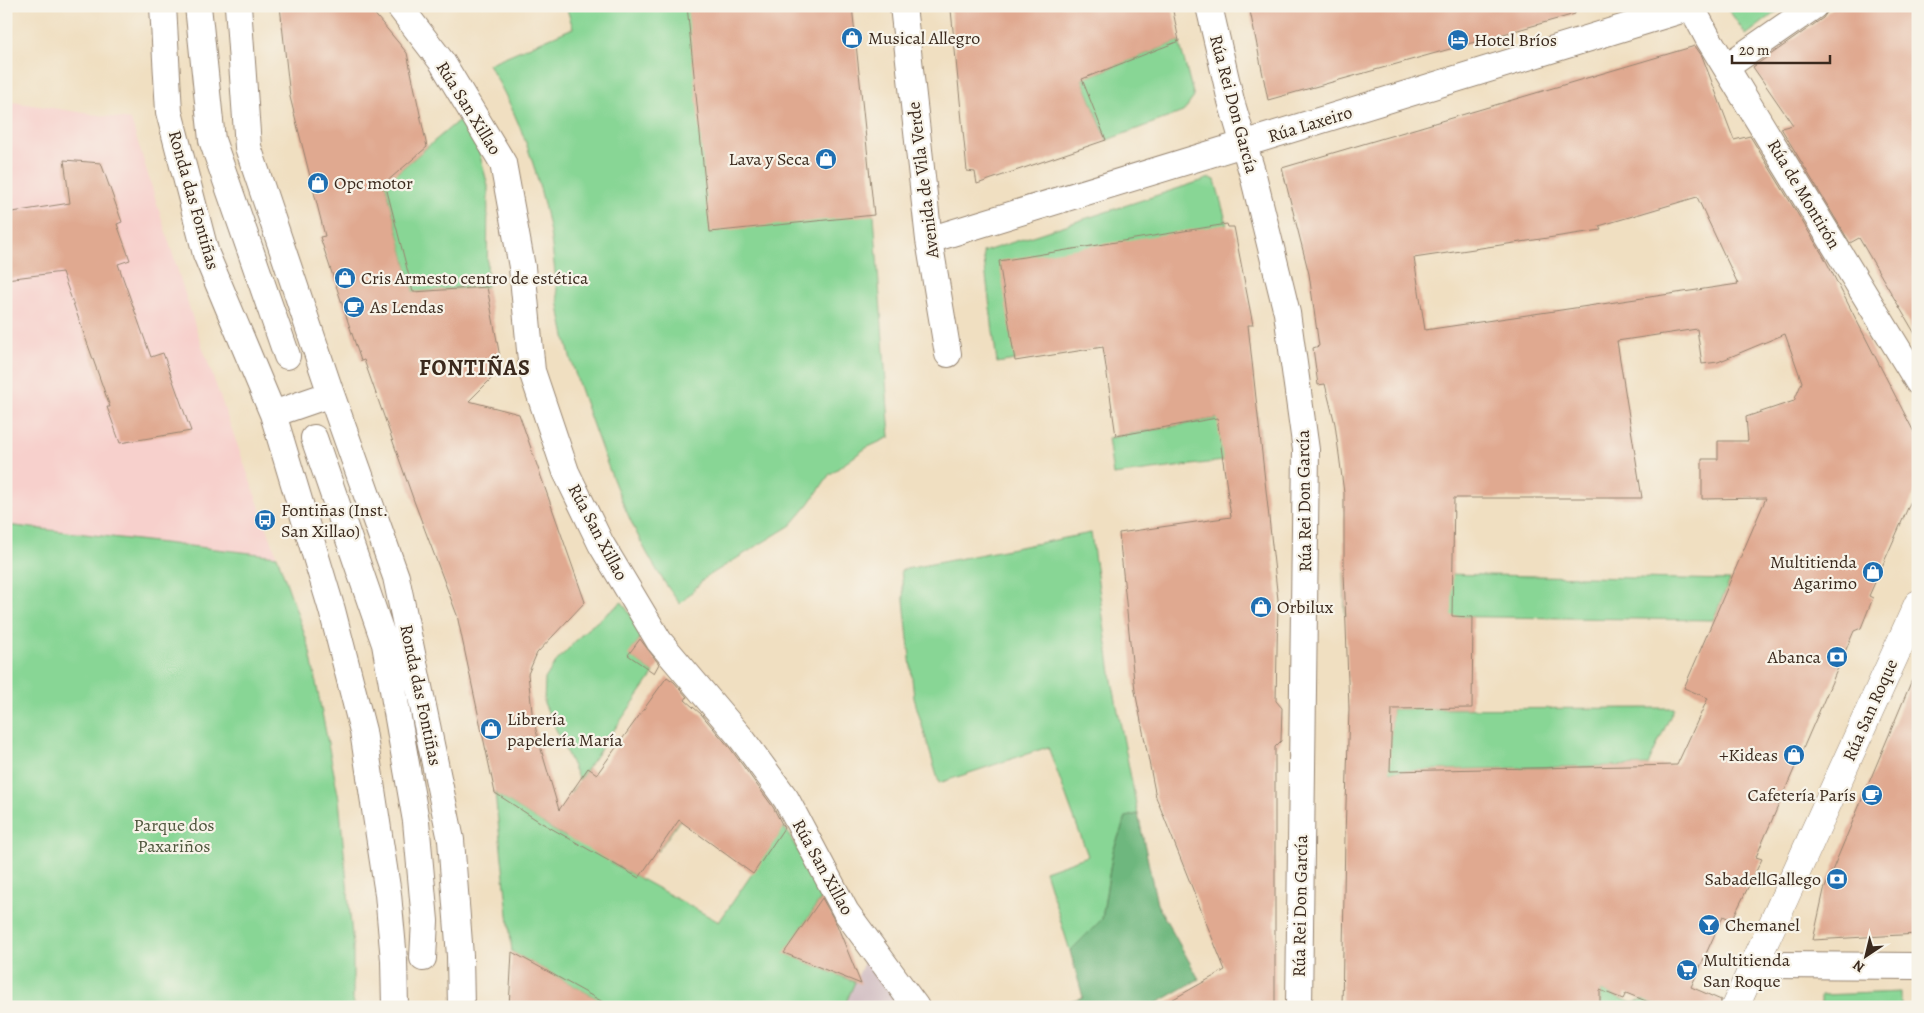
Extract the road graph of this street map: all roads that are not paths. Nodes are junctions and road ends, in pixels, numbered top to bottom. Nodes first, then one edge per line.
1 (163, 6) edge
2 (198, 6) edge
3 (238, 6) edge
4 (399, 6) edge
5 (904, 6) edge
6 (1209, 6) edge
7 (1691, 6) edge
8 (1814, 6) edge
9 (1726, 66) junction
10 (1242, 144) junction
11 (929, 240) junction
12 (948, 354) dead end
13 (286, 356) dead end
14 (1918, 382) edge
15 (331, 394) junction
16 (273, 414) junction
17 (314, 438) dead end
18 (1918, 604) edge
19 (423, 958) dead end
20 (1918, 966) edge
21 (1753, 968) junction
22 (395, 1007) edge
23 (461, 1007) edge
24 (916, 1007) edge
25 (1299, 1007) edge
26 (1735, 1007) edge

1 - 16 street, Ronda das Fontiñas
2 - 13 street
3 - 15 street, Ronda das Fontiñas
4 - 24 street, Rúa San Xillao
5 - 11 street, Avenida de Vila Verde
6 - 10 street, Rúa Rei Don García
7 - 9 street, Rúa de Montirón
7 - 10 street, Rúa Laxeiro
8 - 9 street
9 - 14 street, Rúa de Montirón
10 - 11 street, Rúa Laxeiro
10 - 25 street, Rúa Rei Don García
11 - 12 street, Avenida de Vila Verde
15 - 16 street
15 - 23 street, Ronda das Fontiñas
16 - 22 street, Ronda das Fontiñas
17 - 19 street
18 - 21 street, Rúa San Roque
20 - 21 street
21 - 26 street, Rúa San Roque

